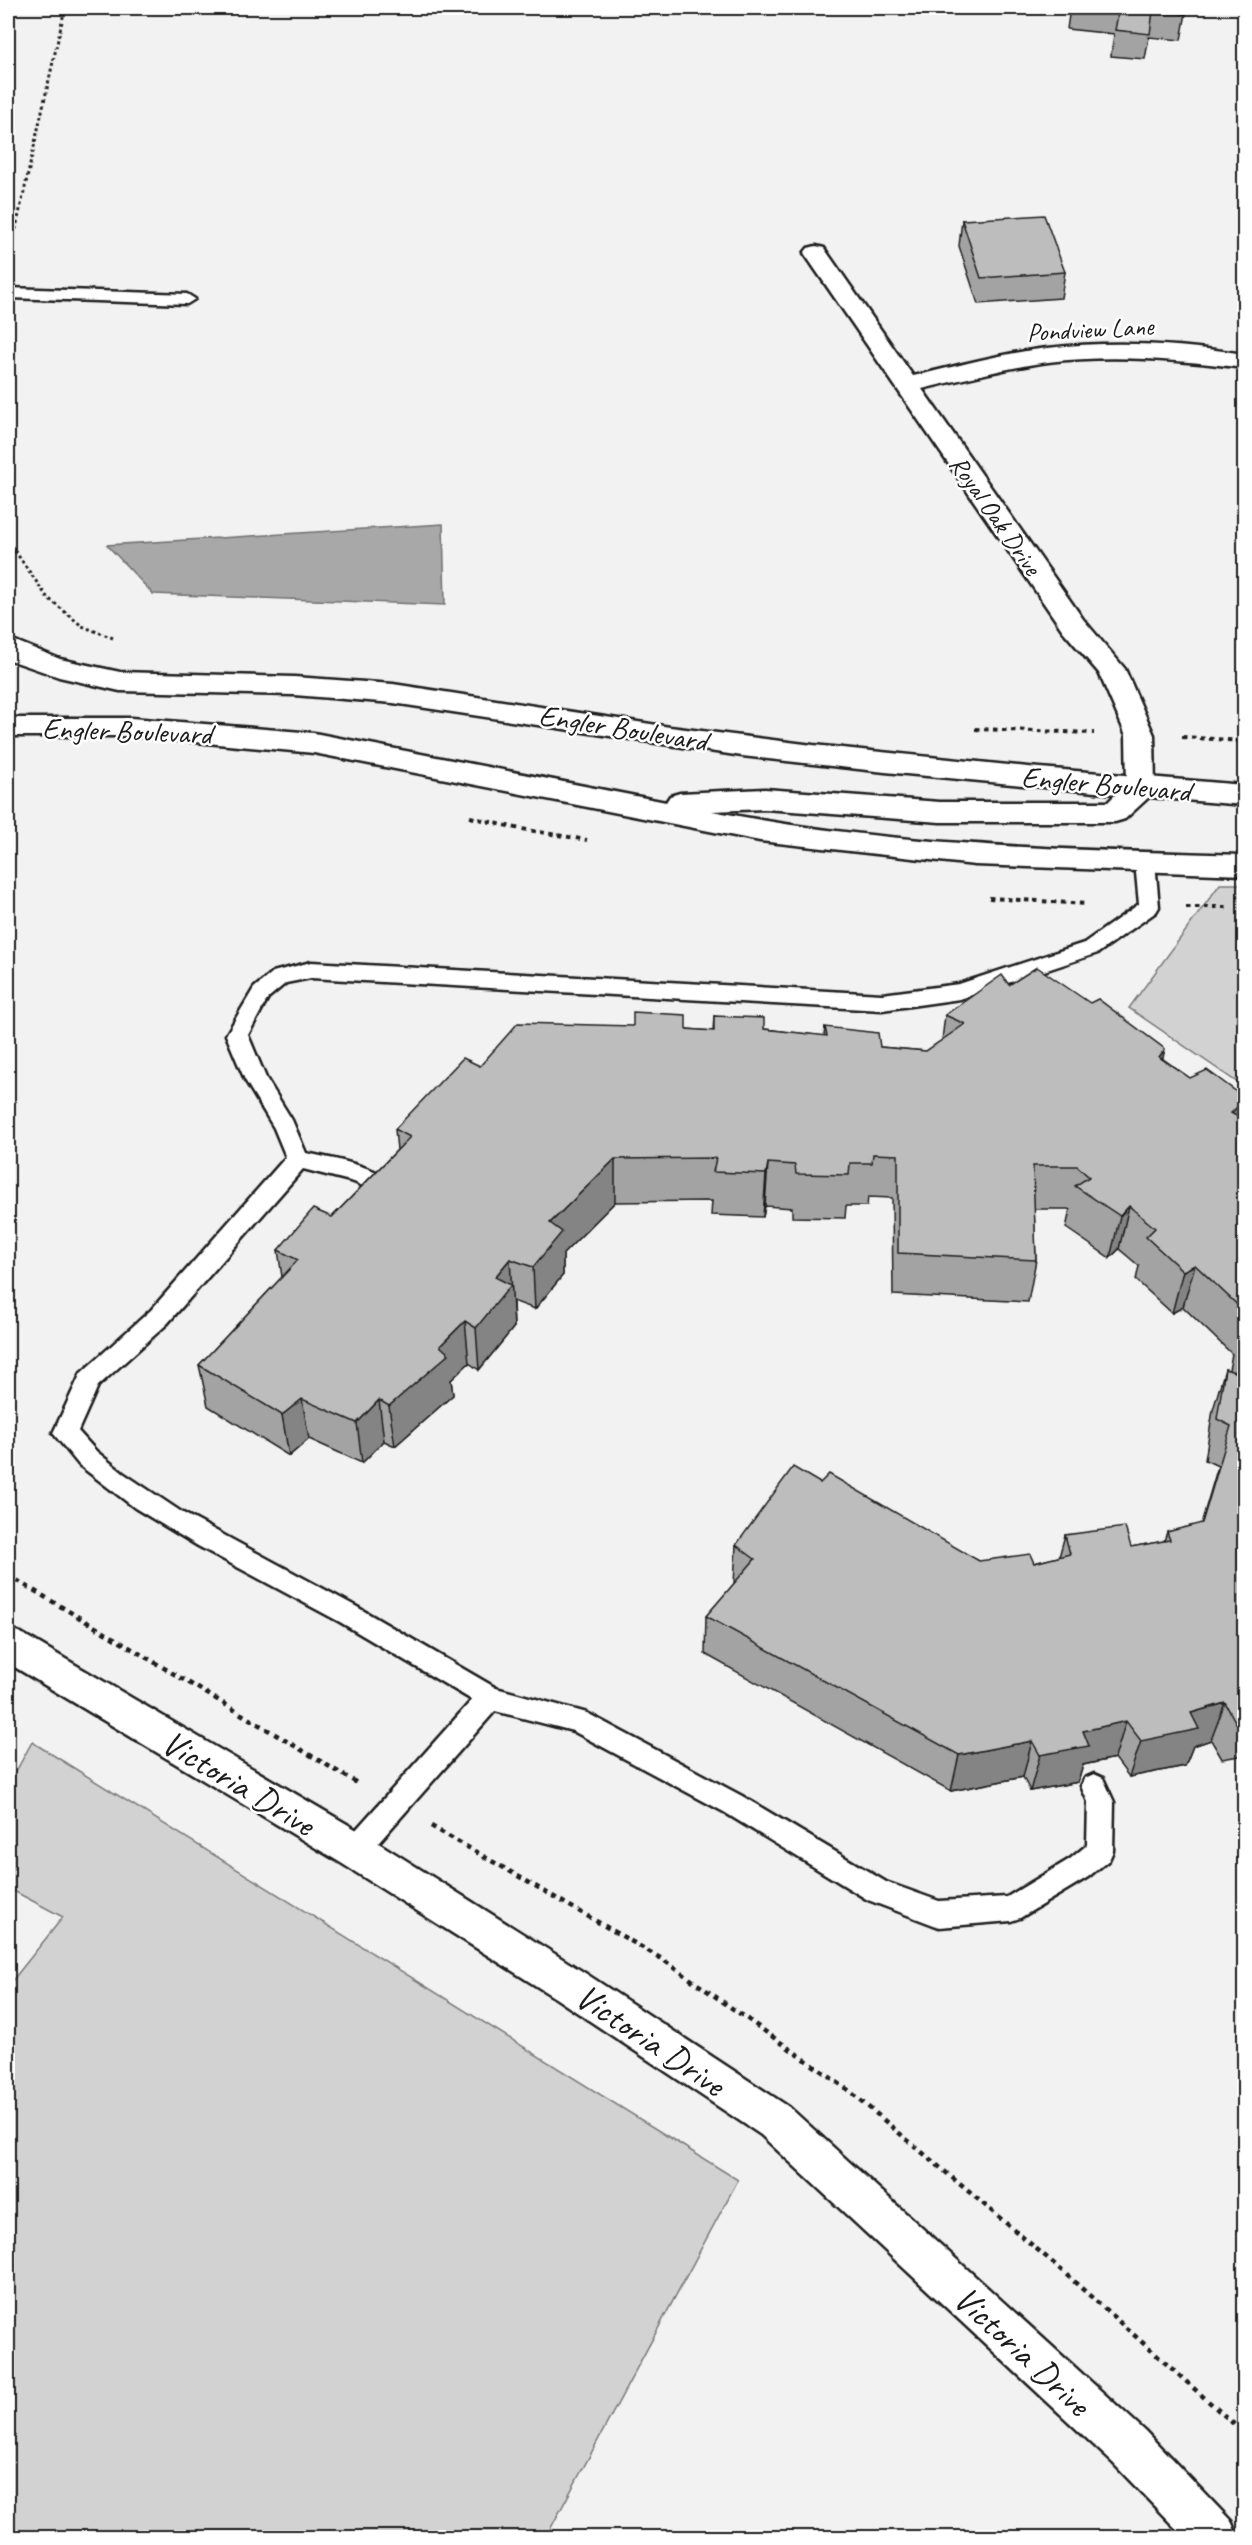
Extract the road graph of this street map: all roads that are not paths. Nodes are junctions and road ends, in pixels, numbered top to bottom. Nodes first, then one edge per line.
1 (816, 253) dead end
2 (8, 293) edge
3 (187, 299) dead end
4 (1245, 361) edge
5 (905, 385) junction
6 (8, 647) edge
7 (8, 727) edge
8 (1141, 788) junction
9 (1245, 795) edge
10 (624, 806) junction
11 (1145, 862) junction
12 (1245, 865) edge
13 (298, 1159) junction
14 (386, 1188) edge
15 (8, 1644) edge
16 (490, 1698) junction
17 (1094, 1786) dead end
18 (355, 1851) junction
19 (1216, 2538) edge

1 - 5 main road, Royal Oak Drive
2 - 3 lane
4 - 5 main road, Pondview Lane
5 - 8 main road, Royal Oak Drive
6 - 8 main road, Engler Boulevard
7 - 10 main road, Engler Boulevard
8 - 9 main road, Engler Boulevard
8 - 10 main road
10 - 11 main road, Engler Boulevard
11 - 12 main road, Engler Boulevard
11 - 13 lane
13 - 14 lane
13 - 16 lane
15 - 18 main road, Victoria Drive
16 - 17 lane
16 - 18 lane
18 - 19 main road, Victoria Drive

